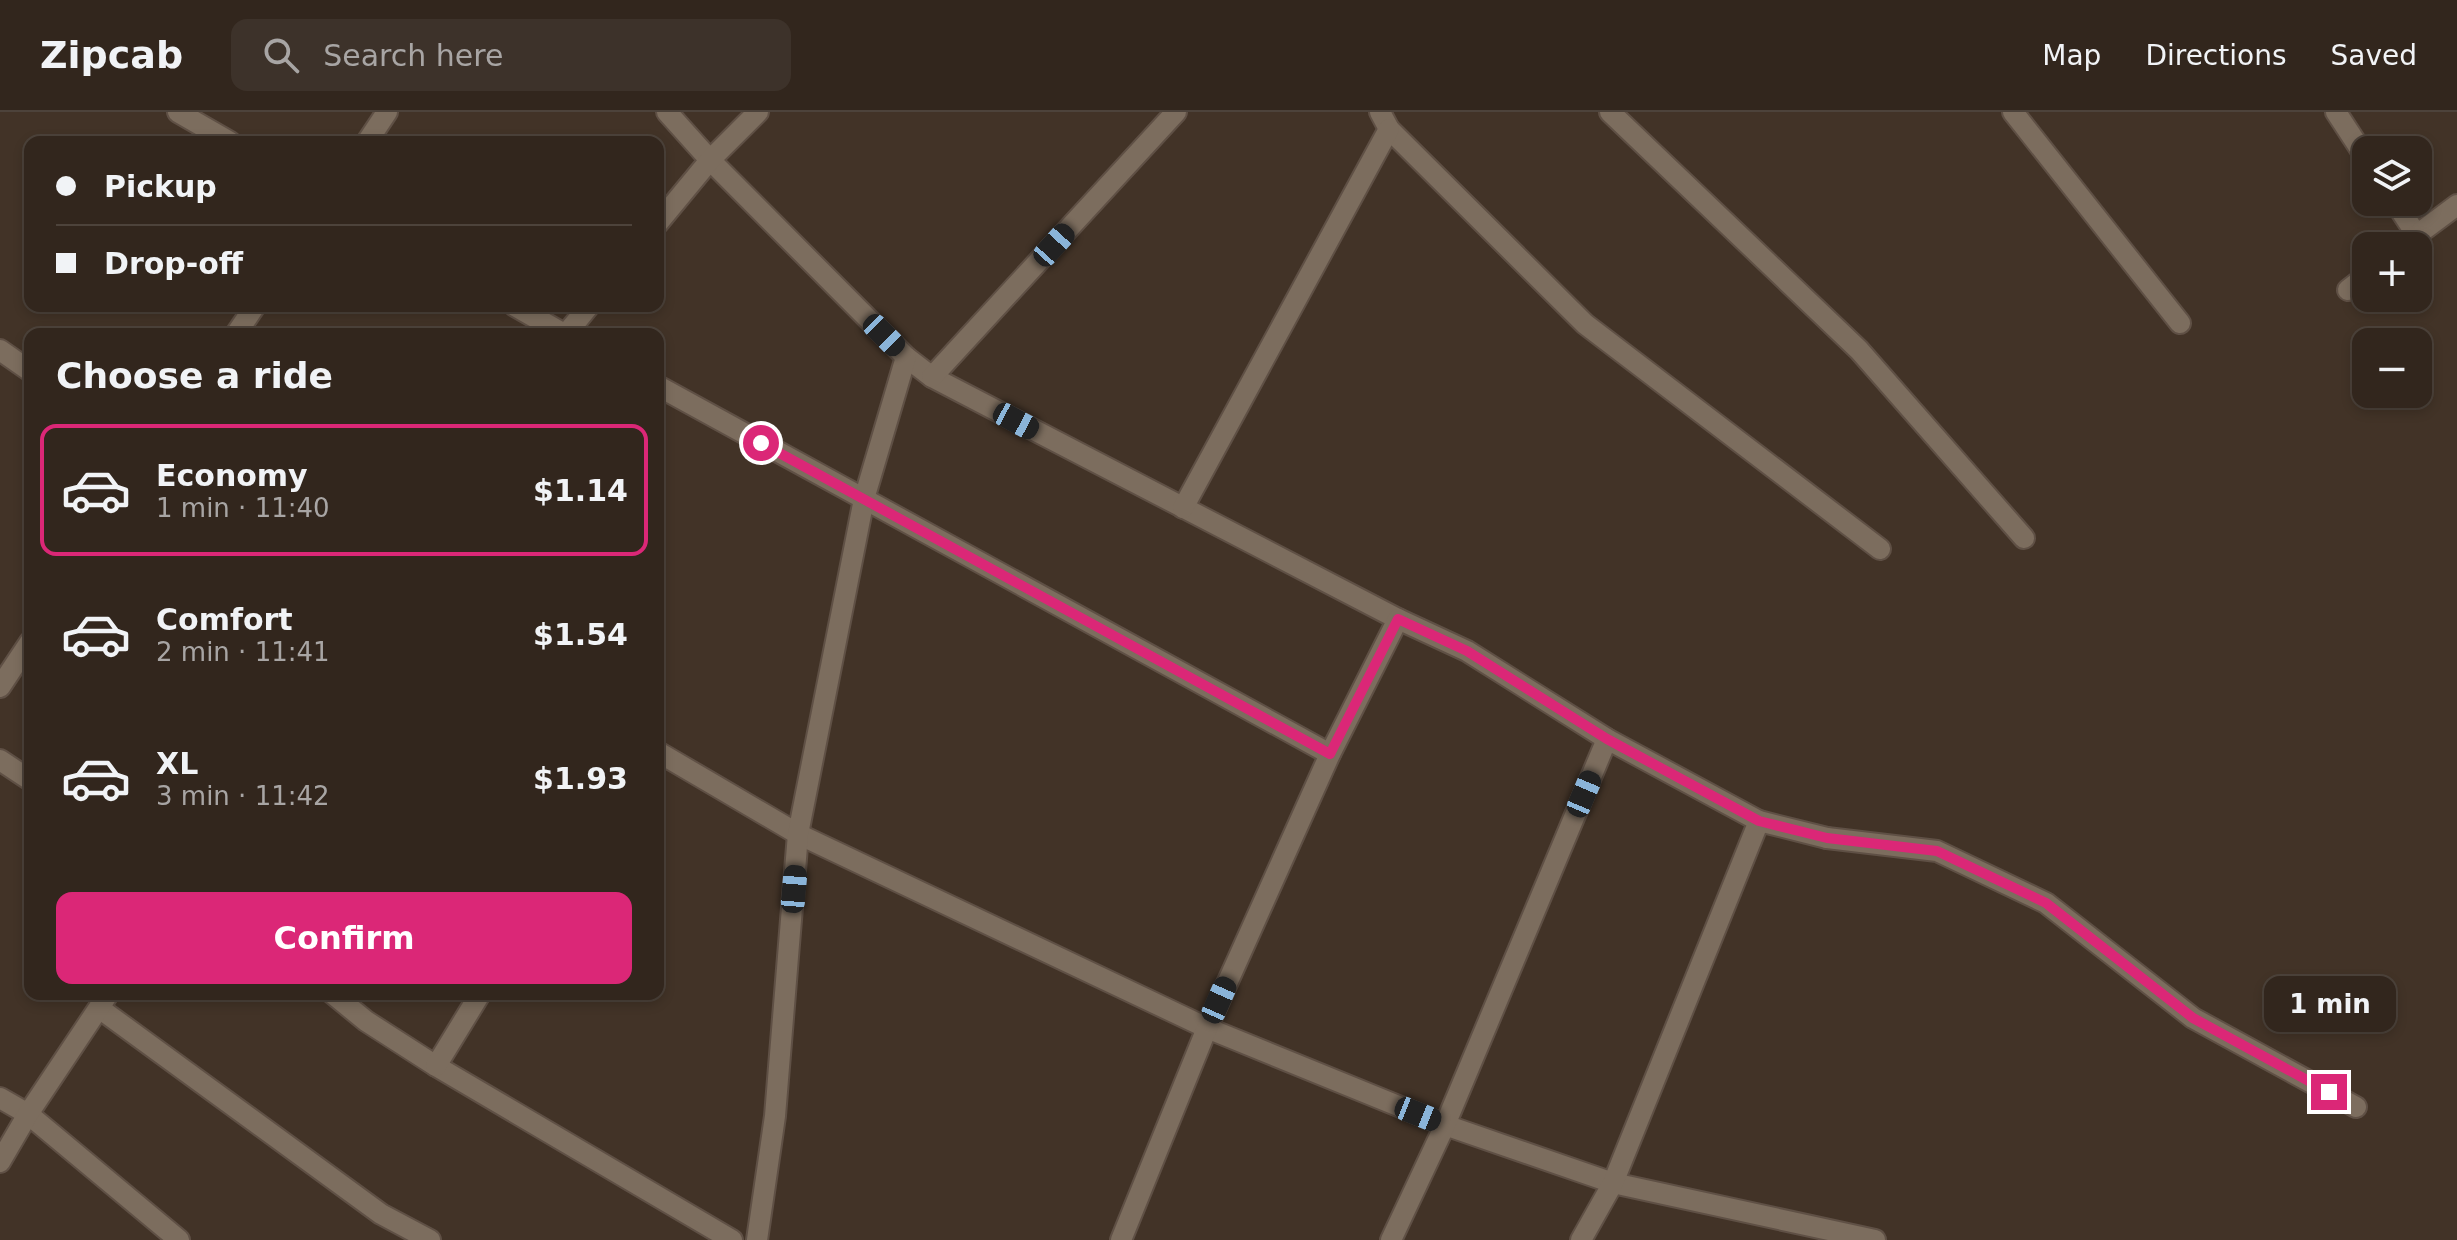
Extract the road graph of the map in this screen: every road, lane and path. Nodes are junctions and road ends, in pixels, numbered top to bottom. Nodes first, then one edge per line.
1 (178, 112) edge
2 (387, 112) edge
3 (667, 112) edge
4 (758, 112) edge
5 (1176, 112) edge
6 (1610, 112) edge
7 (2013, 112) edge
8 (2336, 112) edge
9 (1384, 120) edge
10 (220, 136) edge
11 (371, 136) edge
12 (2352, 137) edge
13 (710, 160) junction
14 (2457, 205) edge
15 (664, 216) edge
16 (2420, 232) edge
17 (2352, 287) edge
18 (2348, 290) dead end
19 (526, 312) edge
20 (584, 312) edge
21 (2180, 323) dead end
22 (554, 328) edge
23 (570, 328) edge
24 (0, 350) edge
25 (906, 357) junction
26 (24, 367) edge
27 (932, 377) junction
28 (664, 389) edge
29 (864, 499) junction
30 (1183, 508) junction
31 (2024, 538) dead end
32 (1880, 549) dead end
33 (1398, 619) junction
34 (24, 651) edge
35 (0, 687) edge
36 (1607, 739) junction
37 (1330, 754) junction
38 (664, 756) edge
39 (0, 760) edge
40 (24, 776) edge
41 (1759, 821) junction
42 (798, 834) junction
43 (340, 1000) edge
44 (476, 1000) edge
45 (104, 1001) edge
46 (1207, 1028) junction
47 (436, 1066) junction
48 (0, 1098) edge
49 (2356, 1107) dead end
50 (28, 1114) junction
51 (1445, 1125) junction
52 (0, 1162) edge
53 (1613, 1183) junction
54 (179, 1240) edge
55 (430, 1240) edge
56 (732, 1240) edge
57 (757, 1240) edge
58 (1121, 1240) edge
59 (1391, 1240) edge
60 (1581, 1240) edge
61 (1875, 1240) edge

1 - 10 street
2 - 11 street
3 - 13 street
4 - 13 street
5 - 27 street
6 - 31 street
7 - 21 street
8 - 12 street
9 - 30 street
9 - 32 street
13 - 15 street
13 - 25 street
14 - 16 street
17 - 18 street
19 - 22 street
20 - 23 street
24 - 26 street
25 - 27 street
25 - 29 street
27 - 30 street
28 - 29 street
29 - 37 street
29 - 42 street
30 - 33 street
33 - 36 street
33 - 37 street
34 - 35 street
36 - 41 street
36 - 51 street
37 - 46 street
38 - 42 street
39 - 40 street
41 - 49 street
41 - 53 street
42 - 46 street
42 - 57 street
43 - 47 street
44 - 47 street
45 - 50 street
45 - 55 street
46 - 51 street
46 - 58 street
47 - 56 street
48 - 50 street
50 - 52 street
50 - 54 street
51 - 53 street
51 - 59 street
53 - 60 street
53 - 61 street

